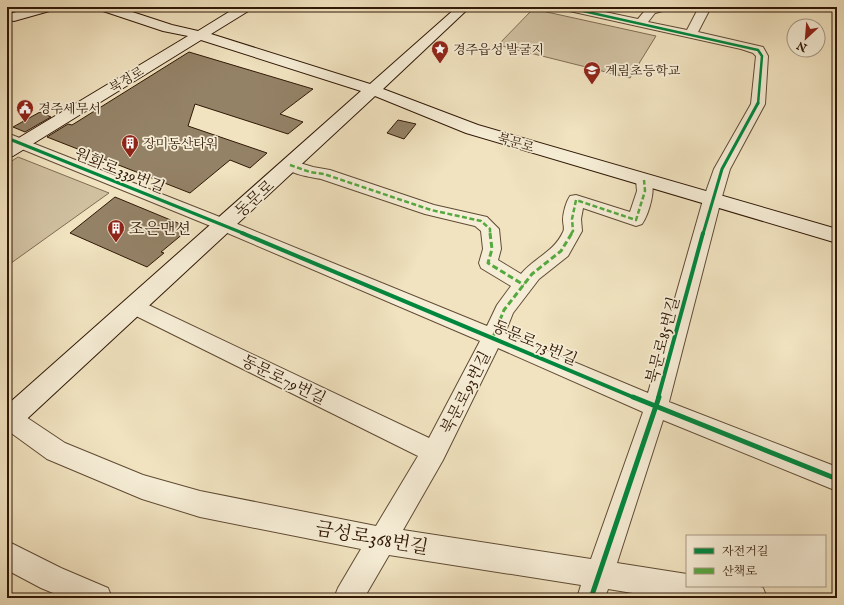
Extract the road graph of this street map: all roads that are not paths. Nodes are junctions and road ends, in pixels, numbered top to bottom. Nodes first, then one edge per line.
1 (27, 7) edge
2 (38, 7) edge
3 (49, 7) edge
4 (104, 7) edge
5 (121, 7) edge
6 (246, 7) edge
7 (464, 7) edge
8 (565, 7) edge
9 (666, 7) edge
10 (705, 7) edge
11 (601, 11) edge
12 (9, 17) edge
13 (641, 23) junction
14 (691, 34) junction
15 (199, 35) junction
16 (373, 90) junction
17 (12, 145) edge
18 (290, 164) junction
19 (644, 180) junction
20 (712, 200) junction
21 (224, 225) junction
22 (837, 236) edge
23 (524, 285) junction
24 (133, 306) junction
25 (493, 336) junction
26 (656, 407) junction
27 (8, 420) edge
28 (434, 452) junction
29 (837, 479) edge
30 (381, 540) junction
31 (7, 555) edge
32 (595, 586) edge
33 (98, 598) edge
34 (348, 598) edge
35 (752, 598) edge

1 - 12 street
2 - 12 street
3 - 12 street
4 - 15 street, 북문로
5 - 15 street, 북문로
6 - 15 street, 북정로
7 - 16 street, 동문로
8 - 11 street, 북문로85번길
9 - 13 street
10 - 14 street
11 - 13 street, 북문로85번길
13 - 14 street, 북문로85번길
14 - 20 street, 북문로85번길
15 - 16 street, 북문로
15 - 17 street, 북정로
16 - 18 street, 동문로
16 - 19 street, 북문로
17 - 21 street, 원화로339번길
18 - 21 street, 동문로
18 - 23 street
19 - 20 street, 북문로
19 - 23 street, 북문로93번길
20 - 22 street, 북문로
20 - 26 street, 북문로85번길
21 - 24 street, 동문로
21 - 25 street, 동문로73번길
23 - 25 street, 북문로93번길
24 - 27 street, 동문로
24 - 28 street, 동문로79번길
25 - 26 street, 동문로73번길
25 - 28 street, 북문로93번길
26 - 29 street, 동문로73번길
26 - 32 street, 북문로85번길
27 - 30 street, 금성로368번길
28 - 30 street, 북문로93번길
30 - 32 street, 금성로368번길
30 - 34 street, 북문로93번길
31 - 33 street
32 - 35 street, 금성로368번길

